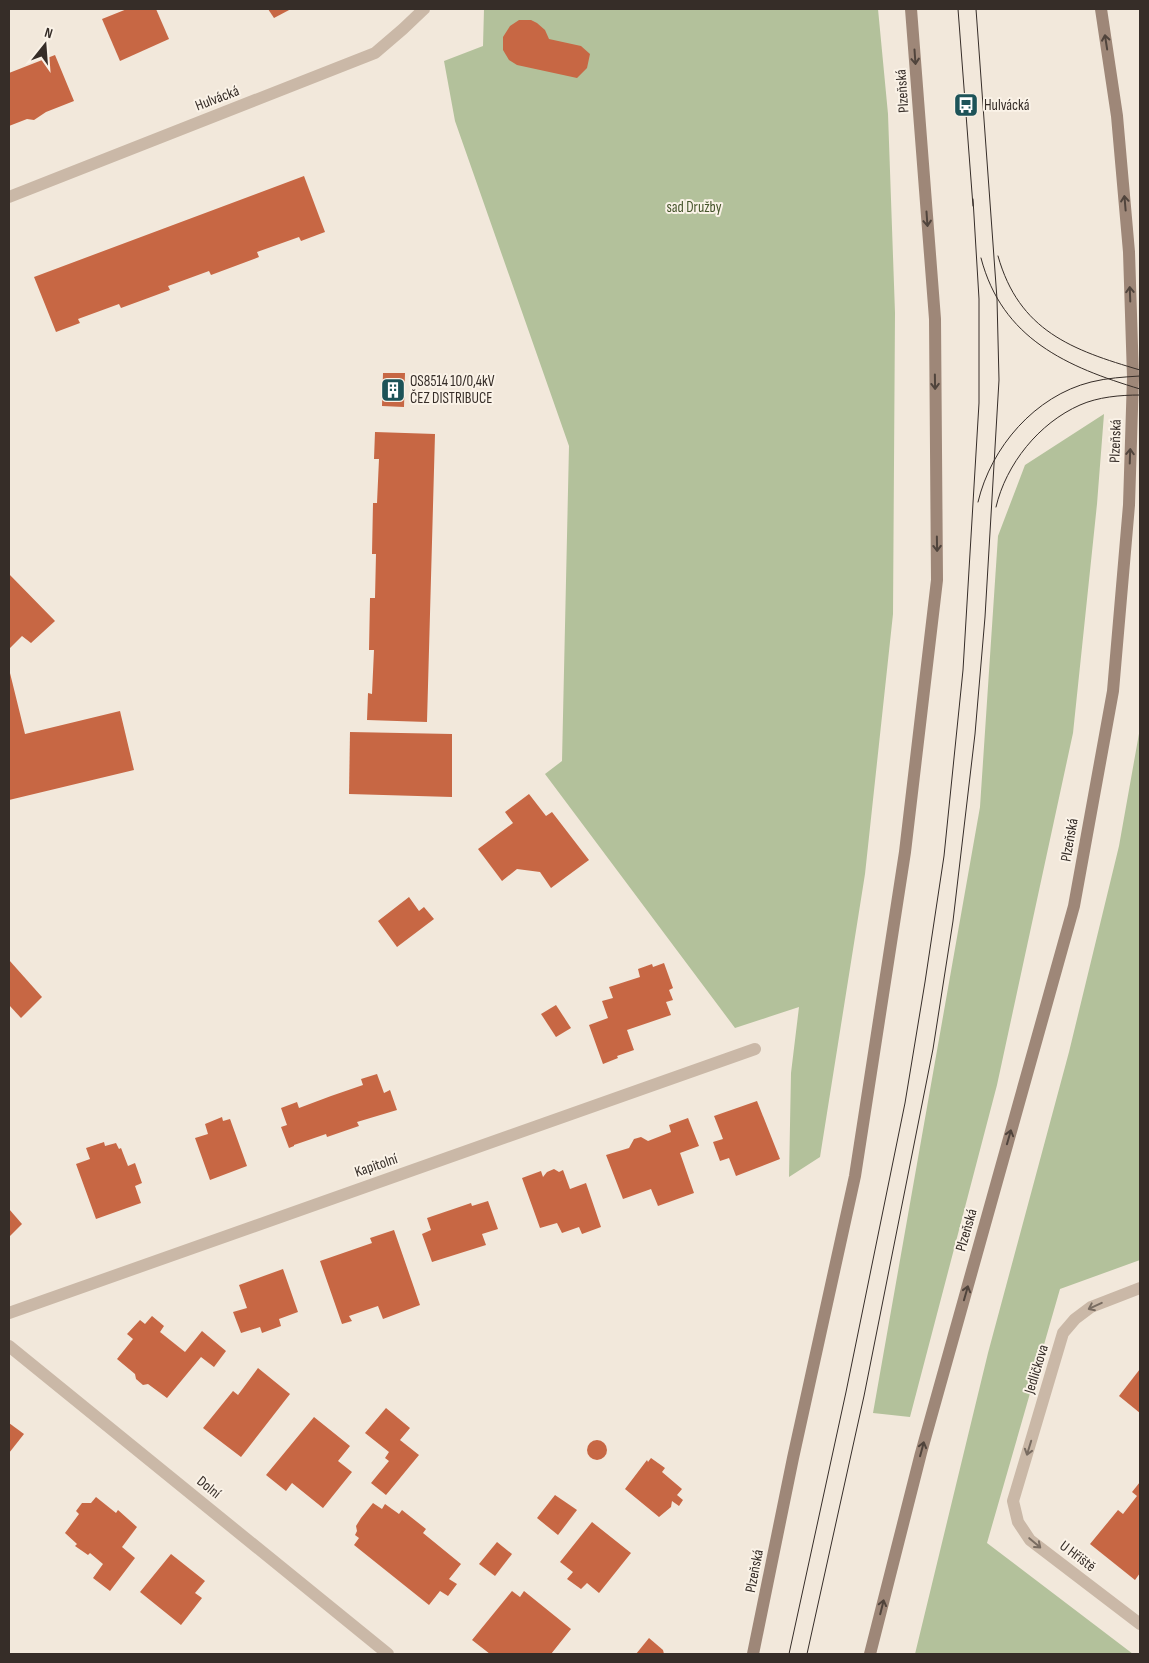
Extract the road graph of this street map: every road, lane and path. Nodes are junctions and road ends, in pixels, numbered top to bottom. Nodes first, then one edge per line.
1 (424, 9) edge
2 (911, 9) edge
3 (1101, 9) edge
4 (9, 197) edge
5 (755, 1049) dead end
6 (1140, 1288) edge
7 (9, 1313) edge
8 (9, 1346) edge
9 (1012, 1501) joint
10 (1140, 1624) edge
11 (388, 1654) edge
12 (753, 1654) edge
13 (870, 1654) edge

1 - 4 street, Hulvácká
2 -> 12 main road, Plzeňská
13 -> 3 main road, Plzeňská
5 - 7 street, Kapitolní
6 -> 9 street, Jedličkova
8 - 11 street, Dolní
9 -> 10 street, U Hřiště

